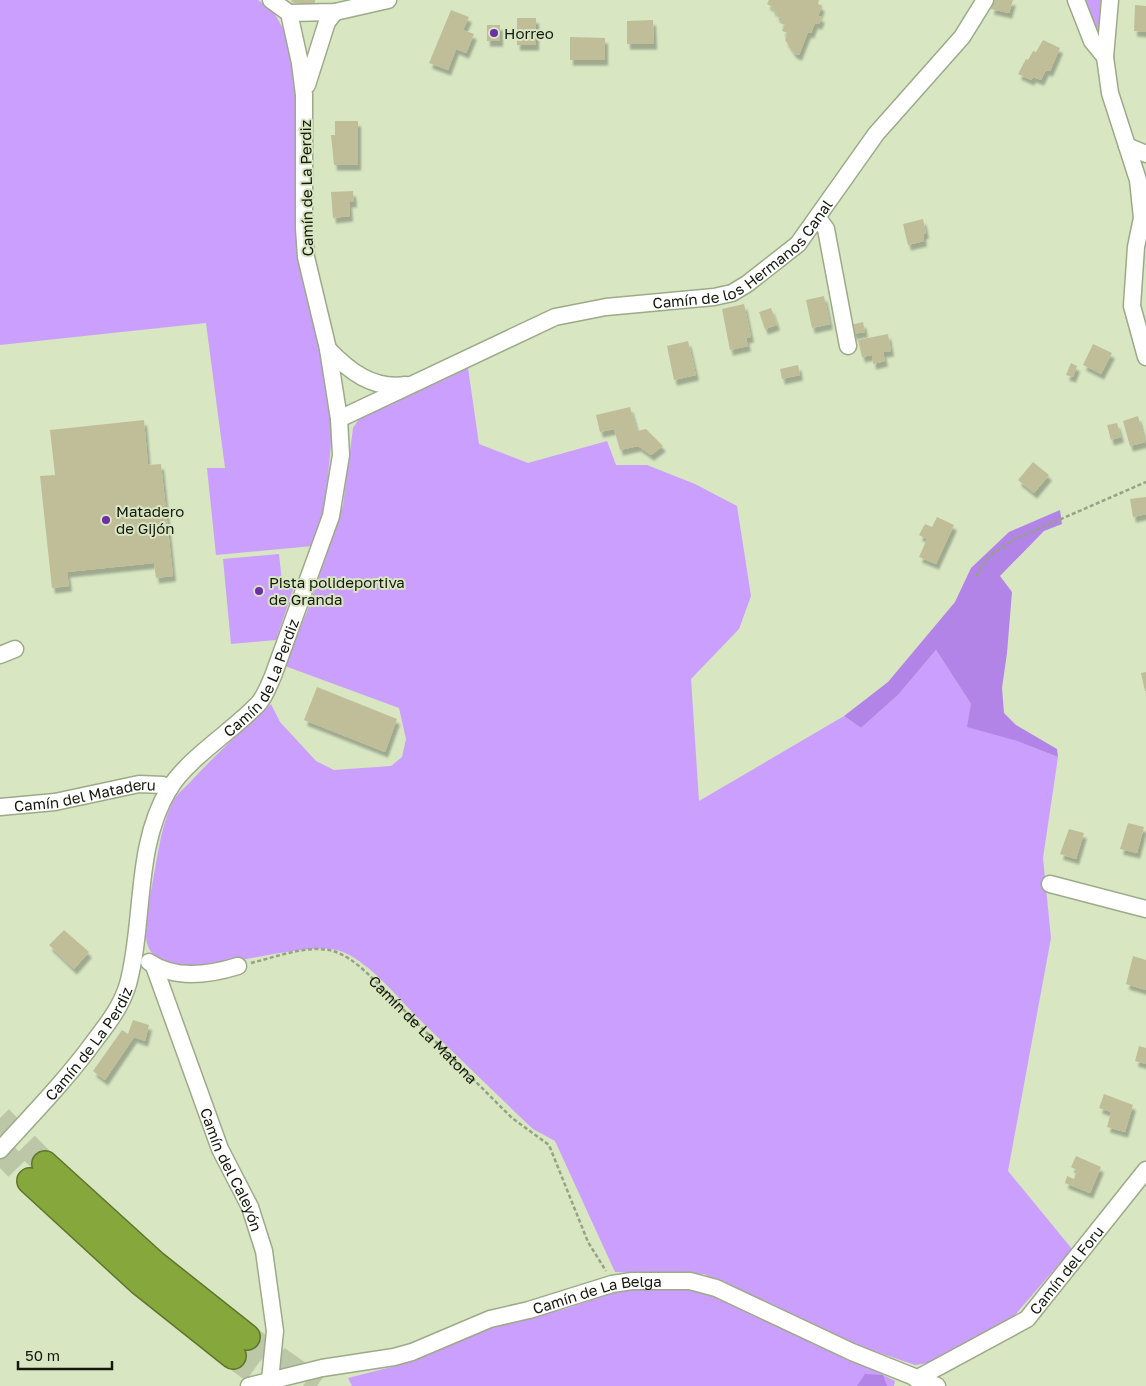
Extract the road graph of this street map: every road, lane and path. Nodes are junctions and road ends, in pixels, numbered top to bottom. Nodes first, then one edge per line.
1 (271, 0) edge
2 (388, 0) edge
3 (985, 0) edge
4 (1076, 0) edge
5 (1110, 0) edge
6 (334, 12) junction
7 (289, 13) junction
8 (1106, 57) junction
9 (304, 95) junction
10 (1127, 146) junction
11 (1146, 154) edge
12 (818, 218) junction
13 (848, 346) dead end
14 (328, 349) junction
15 (1146, 357) edge
16 (413, 384) junction
17 (339, 419) junction
18 (1146, 482) edge
19 (976, 576) dead end
20 (170, 788) junction
21 (0, 807) edge
22 (1050, 884) dead end
23 (1146, 909) edge
24 (135, 954) junction
25 (154, 966) junction
26 (238, 966) joint
27 (0, 1150) edge
28 (1146, 1170) edge
29 (612, 1284) junction
30 (247, 1337) tunnel mouth
31 (233, 1356) tunnel mouth
32 (916, 1379) junction
33 (270, 1380) junction
34 (249, 1386) edge
35 (937, 1386) edge

1 - 7 street
2 - 6 street
3 - 12 street, Camín de los Hermanos Canal
4 - 8 street
5 - 8 street
6 - 7 street
6 - 9 street
7 - 9 street, Camín de La Perdiz
8 - 10 street
9 - 14 street, Camín de La Perdiz
10 - 11 street
10 - 15 street
12 - 13 street
12 - 16 street, Camín de los Hermanos Canal
14 - 16 street, Camín de los Hermanos Canal
14 - 17 street, Camín de La Perdiz
16 - 17 street, Camín de los Hermanos Canal
17 - 20 street, Camín de La Perdiz
18 - 19 path
20 - 21 street, Camín del Mataderu
20 - 24 street, Camín de La Perdiz
22 - 23 street
24 - 25 street
24 - 27 street, Camín de La Perdiz
25 - 26 street
25 - 33 street, Camín del Caleyón
26 - 29 path, Camín de La Matona
28 - 32 street, Camín del Foru
29 - 32 street, Camín de La Belga
29 - 33 street, Camín de La Belga
30 - 31 highway
32 - 35 street, Camín de La Belga
33 - 34 street, Camín de La Belga

